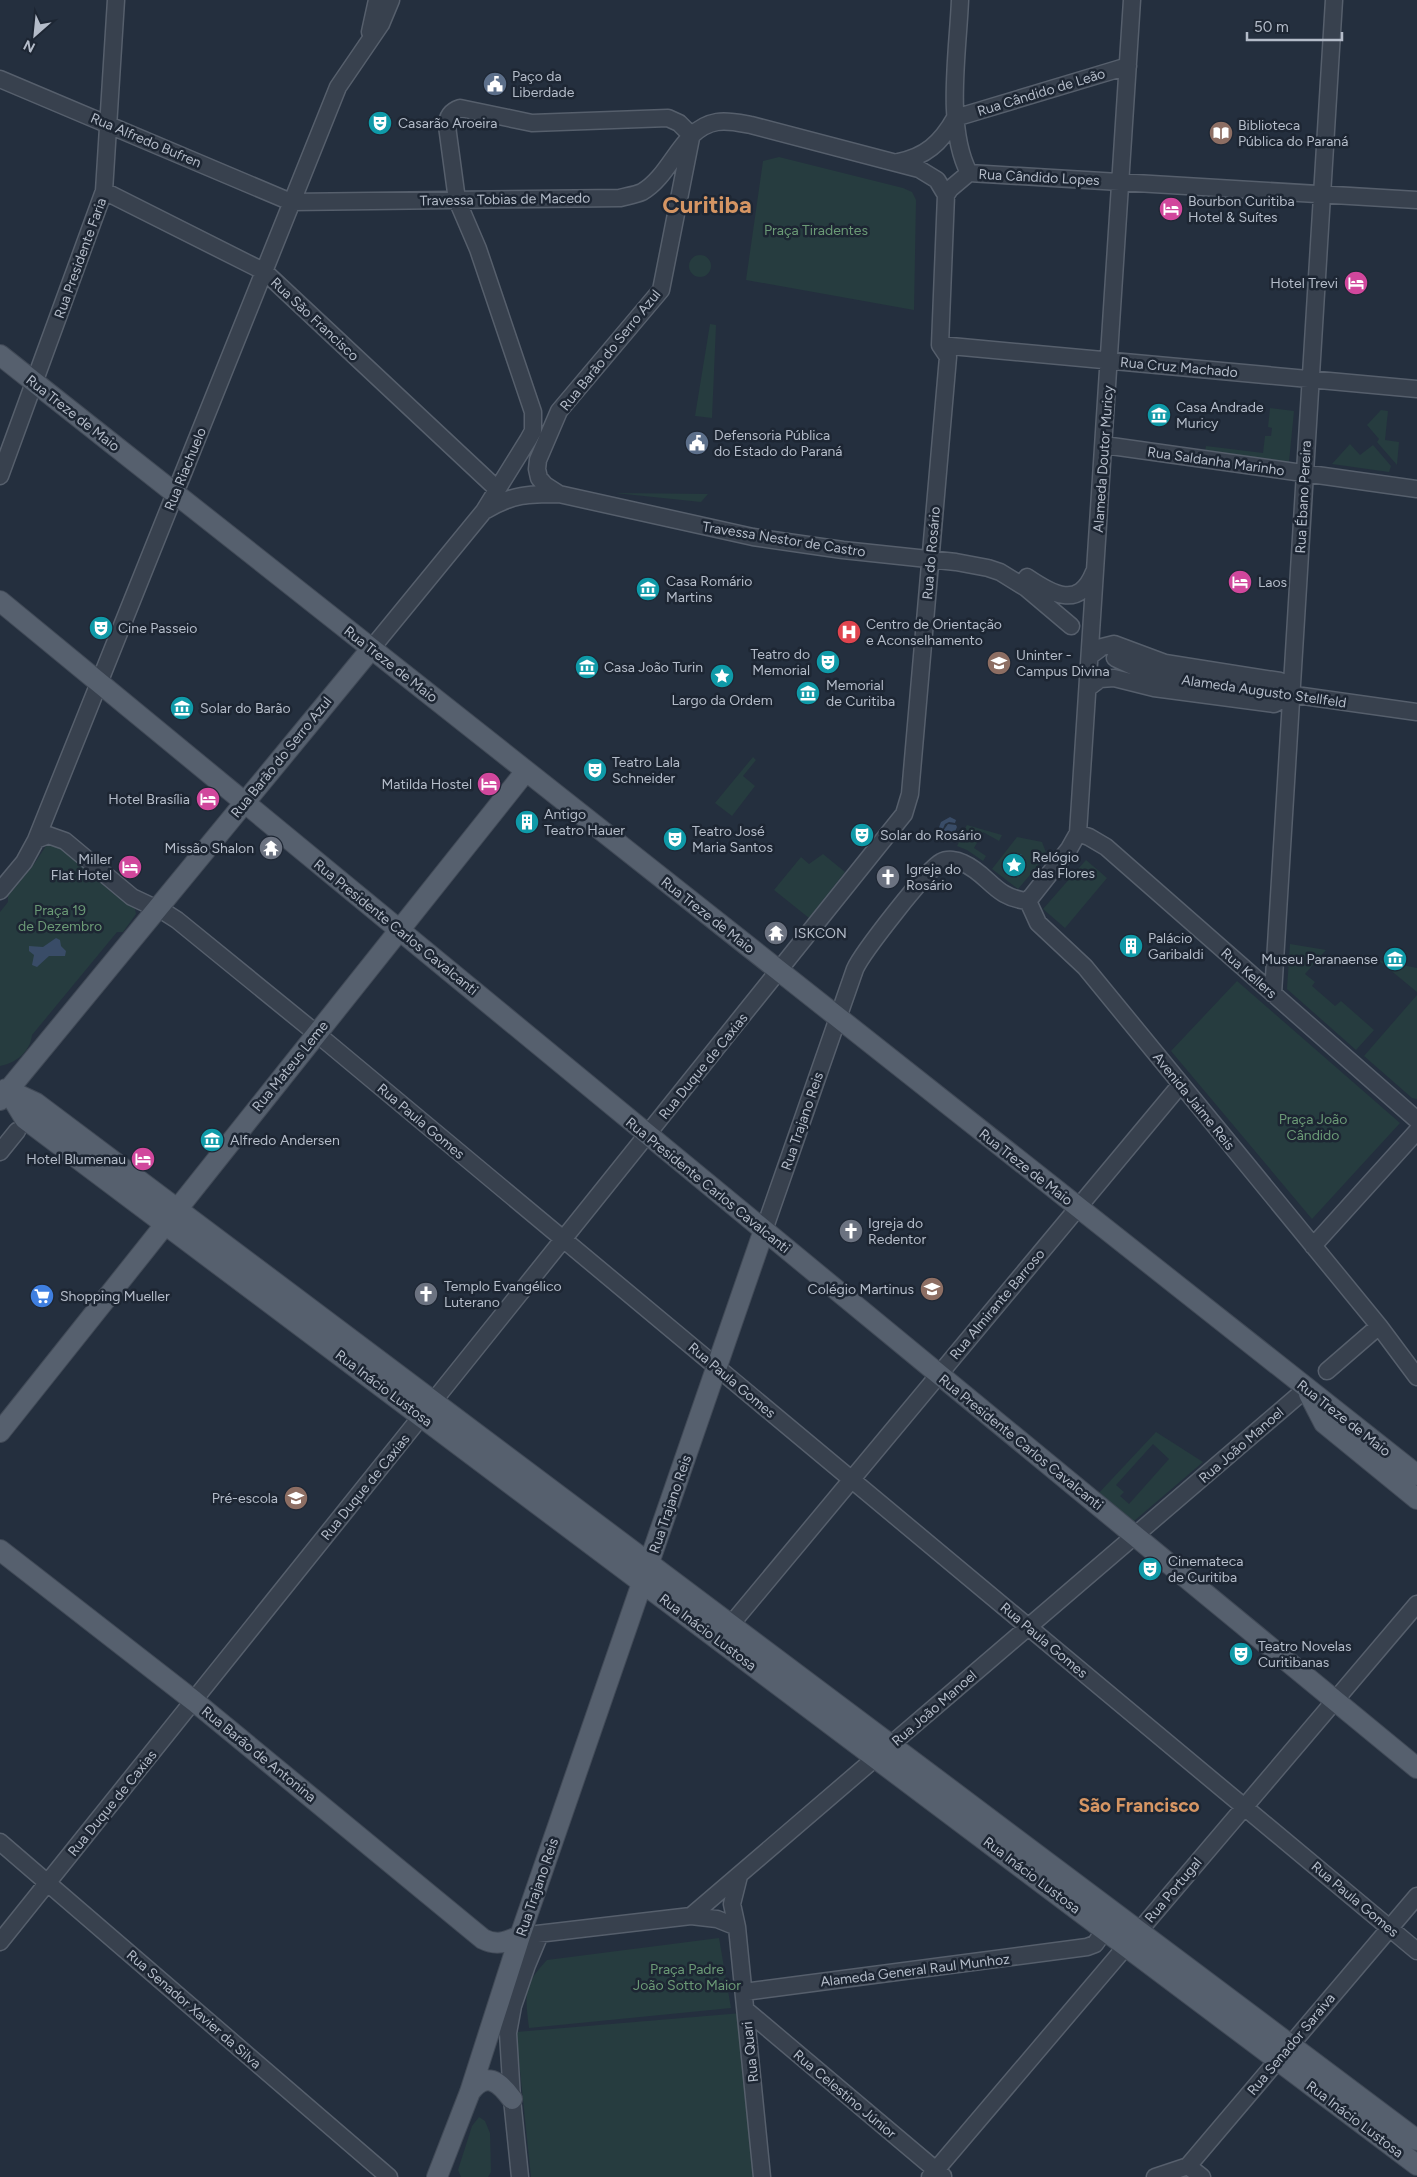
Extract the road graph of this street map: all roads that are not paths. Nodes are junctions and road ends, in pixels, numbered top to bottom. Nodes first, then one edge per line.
1 (116, 0) edge
2 (377, 0) edge
3 (391, 0) edge
4 (960, 0) edge
5 (1132, 0) edge
6 (1334, 0) edge
7 (367, 44) junction
8 (1128, 66) junction
9 (0, 79) edge
10 (954, 118) junction
11 (109, 125) junction
12 (691, 135) junction
13 (894, 163) junction
14 (970, 173) junction
15 (1120, 182) junction
16 (104, 191) junction
17 (1322, 194) junction
18 (946, 195) junction
19 (456, 200) junction
20 (1417, 200) edge
21 (291, 202) junction
22 (265, 272) junction
23 (940, 345) junction
24 (0, 355) edge
25 (1109, 361) junction
26 (1311, 379) junction
27 (35, 383) junction
28 (1417, 389) edge
29 (559, 411) junction
30 (533, 412) junction
31 (1104, 445) junction
32 (1305, 473) junction
33 (0, 476) edge
34 (1417, 489) edge
35 (497, 490) junction
36 (175, 494) junction
37 (559, 494) junction
38 (484, 511) junction
39 (930, 560) junction
40 (1096, 565) junction
41 (0, 601) edge
42 (1071, 626) dead end
43 (371, 649) junction
44 (1090, 656) junction
45 (1115, 658) dead end
46 (98, 682) junction
47 (1088, 688) junction
48 (1292, 694) junction
49 (1417, 712) edge
50 (526, 771) junction
51 (244, 802) junction
52 (899, 821) joint
53 (1078, 833) junction
54 (36, 840) junction
55 (0, 891) edge
56 (1028, 901) junction
57 (157, 908) junction
58 (399, 930) junction
59 (779, 971) junction
60 (1273, 994) junction
61 (838, 1018) junction
62 (316, 1034) junction
63 (1180, 1084) junction
64 (2, 1092) edge
65 (1417, 1120) edge
66 (17, 1131) dead end
67 (1417, 1131) edge
68 (648, 1135) junction
69 (0, 1152) edge
70 (1078, 1207) junction
71 (171, 1216) junction
72 (764, 1230) junction
73 (564, 1240) junction
74 (1313, 1246) junction
75 (1379, 1326) junction
76 (717, 1367) junction
77 (1326, 1371) dead end
78 (938, 1374) junction
79 (1417, 1377) edge
80 (1307, 1388) junction
81 (428, 1409) junction
82 (0, 1432) edge
83 (1417, 1475) edge
84 (851, 1479) junction
85 (1417, 1499) edge
86 (1135, 1536) junction
87 (0, 1550) edge
88 (649, 1563) junction
89 (642, 1582) junction
90 (1417, 1604) edge
91 (1028, 1627) junction
92 (724, 1632) junction
93 (1334, 1700) junction
94 (194, 1701) junction
95 (891, 1745) junction
96 (876, 1758) junction
97 (1417, 1768) edge
98 (1244, 1806) junction
99 (0, 1842) edge
100 (739, 1876) junction
101 (48, 1883) junction
102 (1417, 1896) edge
103 (690, 1916) junction
104 (737, 1927) junction
105 (1390, 1928) junction
106 (1105, 1930) junction
107 (540, 1934) junction
108 (520, 1936) junction
109 (1132, 1938) junction
110 (0, 1942) edge
111 (1087, 1948) junction
112 (1417, 1951) edge
113 (1100, 1976) junction
114 (744, 1992) junction
115 (746, 2010) junction
116 (1290, 2045) junction
117 (1278, 2060) junction
118 (470, 2092) junction
119 (512, 2099) junction
120 (1417, 2140) edge
121 (1417, 2165) edge
122 (1188, 2166) junction
123 (936, 2175) edge
124 (389, 2177) edge
125 (437, 2177) edge
126 (520, 2177) edge
127 (762, 2177) edge
128 (1155, 2177) edge
129 (1202, 2177) edge

1 - 11 street, Rua Presidente Faria
2 - 7 street, Rua Riachuelo
3 - 7 street, Rua Riachuelo
4 - 10 street
5 - 8 street, Alameda Doutor Muricy
6 - 17 street, Rua Ébano Pereira
7 - 21 street, Rua Riachuelo
8 - 10 street, Rua Cândido de Leão
8 - 15 street, Alameda Doutor Muricy
9 - 11 street, Rua Alfredo Bufren
10 - 13 street
10 - 14 street
11 - 16 street, Rua Presidente Faria
11 - 21 street, Rua Alfredo Bufren
12 - 13 street
12 - 19 street, Travessa Tobias de Macedo
12 - 19 street
12 - 29 street, Rua Barão do Serro Azul
13 - 18 street
14 - 15 street, Rua Cândido Lopes
14 - 18 street, Rua Cândido Lopes
15 - 17 street, Rua Cândido Lopes
15 - 25 street, Alameda Doutor Muricy
16 - 22 street, Rua São Francisco
16 - 27 street, Rua Presidente Faria
17 - 20 street, Rua Cândido Lopes
17 - 26 street, Rua Ébano Pereira
18 - 23 street, Rua do Rosário
19 - 21 street, Travessa Tobias de Macedo
19 - 30 street
21 - 22 street, Rua Riachuelo
22 - 35 street, Rua São Francisco
22 - 36 street, Rua Riachuelo
23 - 25 street, Rua Cruz Machado
23 - 39 street, Rua do Rosário
24 - 27 main road, Rua Treze de Maio
25 - 26 street, Rua Cruz Machado
25 - 31 street, Alameda Doutor Muricy
26 - 28 street, Rua Cruz Machado
26 - 32 street, Rua Ébano Pereira
27 - 33 street, Rua Presidente Faria
27 - 36 main road, Rua Treze de Maio
29 - 30 street
29 - 37 street, Rua Barão do Serro Azul
30 - 35 street, Rua Barão do Serro Azul
31 - 32 street, Rua Saldanha Marinho
31 - 40 street, Alameda Doutor Muricy
32 - 34 street, Rua Saldanha Marinho
32 - 48 street, Rua Ébano Pereira
35 - 38 street, Rua Barão do Serro Azul
36 - 43 main road, Rua Treze de Maio
36 - 46 street, Rua Riachuelo
37 - 38 street, Travessa Nestor de Castro
37 - 39 street, Travessa Nestor de Castro
38 - 43 street, Rua Barão do Serro Azul
39 - 40 street
39 - 42 street, Travessa Nestor de Castro
39 - 52 street, Rua do Rosário
40 - 44 street, Alameda Doutor Muricy
41 - 46 main road, Rua Presidente Carlos Cavalcanti
43 - 50 main road, Rua Treze de Maio
43 - 51 main road, Rua Barão do Serro Azul
44 - 47 street, Alameda Doutor Muricy
44 - 48 street
45 - 48 street, Alameda Augusto Stellfeld
46 - 51 main road, Rua Presidente Carlos Cavalcanti
46 - 54 street, Rua Riachuelo
47 - 48 street
47 - 53 street, Alameda Doutor Muricy
48 - 49 street, Alameda Augusto Stellfeld
48 - 60 street, Rua Ébano Pereira
50 - 58 main road, Rua Mateus Leme
50 - 59 main road, Rua Treze de Maio
51 - 57 main road, Rua Barão do Serro Azul
51 - 58 main road, Rua Presidente Carlos Cavalcanti
52 - 59 street, Rua Duque de Caxias
53 - 56 street, Alameda Doutor Muricy
53 - 60 street, Rua Kellers
54 - 55 street, Rua Riachuelo
54 - 57 street, Rua Paula Gomes
56 - 61 street, Rua Trajano Reis
56 - 63 street, Avenida Jaime Reis
57 - 62 street, Rua Paula Gomes
57 - 64 main road, Rua Barão do Serro Azul
58 - 62 main road, Rua Mateus Leme
58 - 68 main road, Rua Presidente Carlos Cavalcanti
59 - 61 main road, Rua Treze de Maio
59 - 68 street, Rua Duque de Caxias
60 - 65 street, Rua Kellers
61 - 70 main road, Rua Treze de Maio
61 - 72 street, Rua Trajano Reis
62 - 71 main road, Rua Mateus Leme
62 - 73 street, Rua Paula Gomes
63 - 70 street, Rua Almirante Barroso
63 - 74 street, Avenida Jaime Reis
64 - 71 main road, Rua Inácio Lustosa
66 - 69 street
67 - 74 street
68 - 72 main road, Rua Presidente Carlos Cavalcanti
68 - 73 street, Rua Duque de Caxias
70 - 78 street, Rua Almirante Barroso
70 - 80 main road, Rua Treze de Maio
71 - 81 main road, Rua Inácio Lustosa
71 - 82 main road, Rua Mateus Leme
72 - 76 main road, Rua Trajano Reis
72 - 78 main road, Rua Presidente Carlos Cavalcanti
73 - 76 street, Rua Paula Gomes
73 - 81 street, Rua Duque de Caxias
74 - 75 street, Avenida Jaime Reis
75 - 77 street
75 - 79 street, Avenida Jaime Reis
76 - 84 street, Rua Paula Gomes
76 - 88 main road, Rua Trajano Reis
78 - 84 street, Rua Almirante Barroso
78 - 86 main road, Rua Presidente Carlos Cavalcanti
80 - 83 main road, Rua Treze de Maio
80 - 85 main road
80 - 86 street, Rua João Manoel
81 - 88 main road, Rua Inácio Lustosa
81 - 89 main road, Rua Inácio Lustosa
81 - 94 street, Rua Duque de Caxias
84 - 91 street, Rua Paula Gomes
84 - 92 street, Rua Almirante Barroso
86 - 91 street, Rua João Manoel
86 - 93 main road, Rua Presidente Carlos Cavalcanti
87 - 94 main road, Rua Barão de Antonina
88 - 89 main road, Rua Trajano Reis
88 - 92 main road, Rua Inácio Lustosa
89 - 92 main road, Rua Inácio Lustosa
89 - 108 main road, Rua Trajano Reis
90 - 93 street, Rua Portugal
91 - 95 street, Rua João Manoel
91 - 98 street, Rua Paula Gomes
92 - 95 main road, Rua Inácio Lustosa
92 - 96 main road, Rua Inácio Lustosa
93 - 97 main road, Rua Presidente Carlos Cavalcanti
93 - 98 street, Rua Portugal
94 - 101 street, Rua Duque de Caxias
94 - 108 main road, Rua Barão de Antonina
95 - 96 street, Rua João Manoel
95 - 109 main road, Rua Inácio Lustosa
96 - 100 street, Rua João Manoel
96 - 106 main road, Rua Inácio Lustosa
98 - 105 street, Rua Paula Gomes
98 - 109 street, Rua Portugal
99 - 101 street, Rua Senador Xavier da Silva
100 - 103 street, Rua João Manoel
100 - 104 street, Rua Quari
101 - 110 street, Rua Duque de Caxias
101 - 124 street, Rua Senador Xavier da Silva
102 - 105 street, Rua Senador Saraiva
103 - 104 street
103 - 107 street
104 - 114 street, Rua Quari
105 - 112 street, Rua Paula Gomes
105 - 116 street, Rua Senador Saraiva
106 - 109 main road, Rua Inácio Lustosa
106 - 111 street
107 - 108 street
107 - 119 street
108 - 118 main road, Rua Trajano Reis
109 - 113 street, Rua Portugal
109 - 116 main road, Rua Inácio Lustosa
109 - 117 main road, Rua Inácio Lustosa
111 - 113 street
111 - 114 street, Alameda General Raul Munhoz
113 - 123 street, Rua Portugal
114 - 115 street, Rua Quari
115 - 123 street, Rua Celestino Júnior
115 - 127 street, Rua Quari
116 - 117 street, Rua Senador Saraiva
116 - 120 main road, Rua Inácio Lustosa
117 - 121 main road, Rua Inácio Lustosa
117 - 122 street, Rua Senador Saraiva
118 - 119 main road
118 - 125 main road, Rua Trajano Reis
119 - 126 street
122 - 128 street
122 - 129 street

